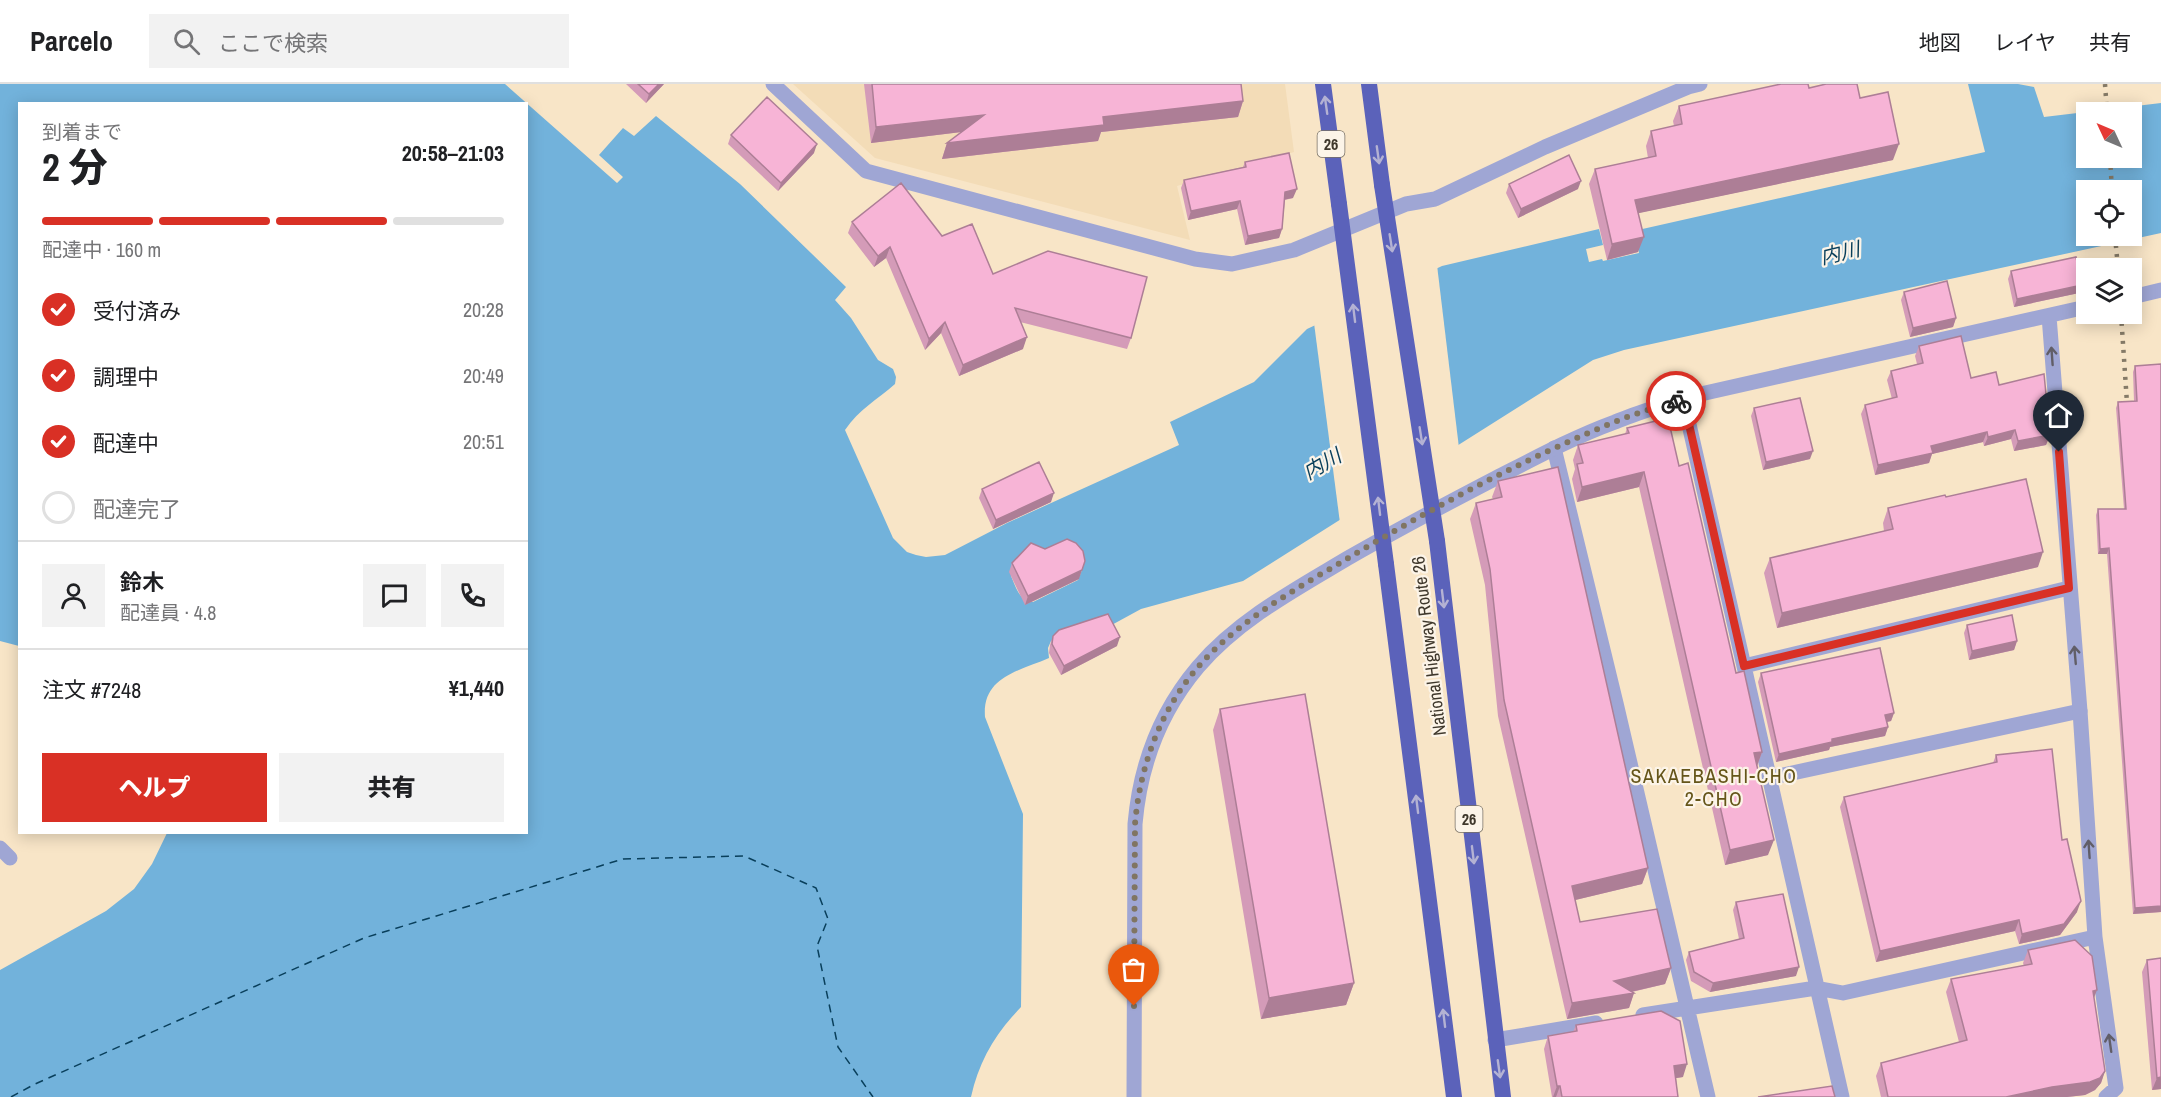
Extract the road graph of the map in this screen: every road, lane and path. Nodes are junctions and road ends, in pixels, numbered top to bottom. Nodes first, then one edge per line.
1 (772, 84) edge
2 (1323, 84) edge
3 (1369, 84) edge
4 (1701, 84) edge
5 (2161, 290) edge
6 (2142, 295) edge
7 (2076, 309) edge
8 (2049, 316) junction
9 (1683, 398) junction
10 (1554, 448) junction
11 (2069, 588) junction
12 (1744, 666) junction
13 (2080, 711) junction
14 (1769, 778) junction
15 (2095, 937) junction
16 (1816, 988) junction
17 (1689, 1008) junction
18 (1630, 1017) edge
19 (1607, 1021) edge
20 (1495, 1040) junction
21 (1134, 1097) edge
22 (1454, 1097) edge
23 (1503, 1097) edge
24 (1708, 1097) edge
25 (1842, 1097) edge
26 (2106, 1097) edge

1 - 4 street
22 -> 2 highway, National Highway Route 26 / 26, bridge
3 -> 20 highway, National Highway Route 26 / 26, bridge
5 - 6 street
7 - 8 street
8 - 9 street
11 -> 8 street
9 - 10 street
9 - 12 street
10 - 17 street
10 - 21 street
11 - 12 street
13 -> 11 street
12 - 14 street
13 - 14 street
15 -> 13 street
14 - 16 street
15 - 16 street
26 -> 15 street
16 - 17 street
16 - 25 street
17 - 18 street
17 - 24 street
19 - 20 street
20 -> 23 highway, National Highway Route 26 / 26

